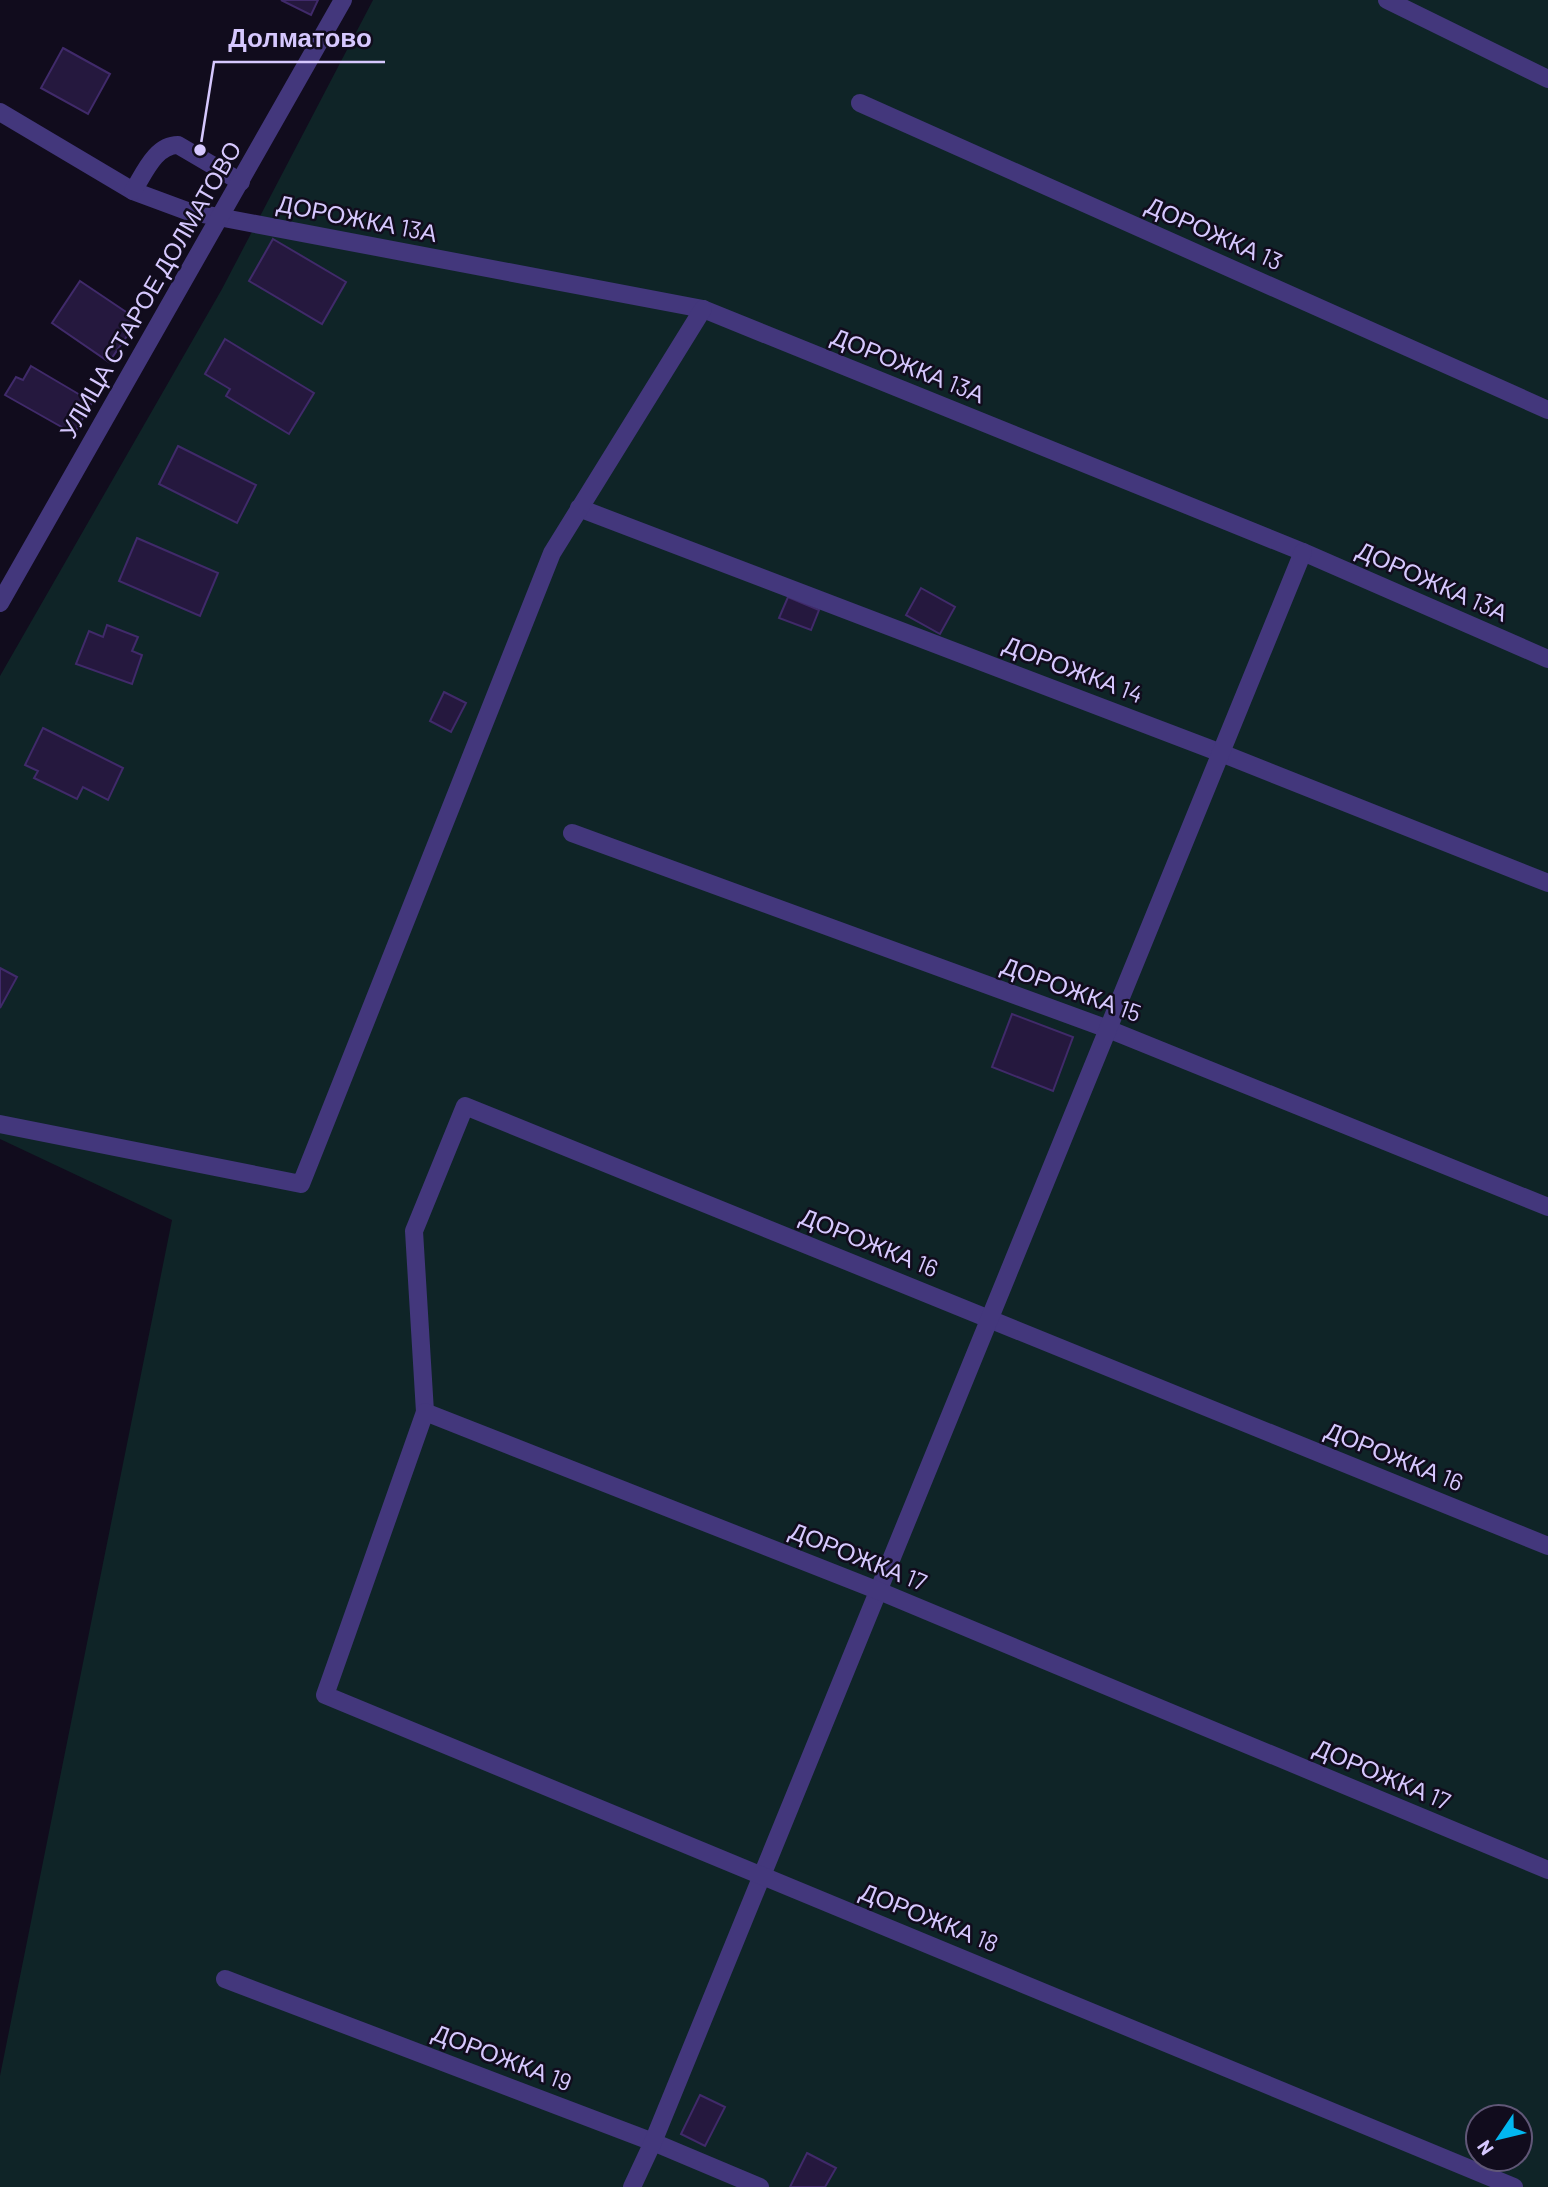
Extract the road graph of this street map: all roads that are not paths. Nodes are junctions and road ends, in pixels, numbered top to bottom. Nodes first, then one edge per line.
1 (343, 0) edge
2 (1387, 0) edge
3 (1548, 79) edge
4 (860, 103) dead end
5 (0, 112) edge
6 (241, 182) junction
7 (133, 191) junction
8 (218, 218) junction
9 (703, 309) junction
10 (1548, 410) edge
11 (579, 508) junction
12 (1303, 552) junction
13 (0, 603) edge
14 (1548, 659) edge
15 (1221, 753) junction
16 (572, 833) dead end
17 (1548, 883) edge
18 (1108, 1029) junction
19 (0, 1124) edge
20 (1548, 1207) edge
21 (990, 1318) junction
22 (425, 1412) junction
23 (1548, 1546) edge
24 (879, 1591) junction
25 (1548, 1870) edge
26 (762, 1876) junction
27 (225, 1979) dead end
28 (653, 2142) junction
29 (632, 2187) edge
30 (760, 2187) edge
31 (1514, 2187) edge

1 - 6 street, УЛИЦА СТАРОЕ ДОЛМАТОВО
2 - 3 street
4 - 10 street, ДОРОЖКА 13
5 - 7 street, ДОРОЖКА 13А
6 - 7 street
6 - 8 street, УЛИЦА СТАРОЕ ДОЛМАТОВО
7 - 8 street, ДОРОЖКА 13А
8 - 9 street, ДОРОЖКА 13А
8 - 13 street, УЛИЦА СТАРОЕ ДОЛМАТОВО
9 - 11 street
9 - 12 street, ДОРОЖКА 13А
11 - 15 street, ДОРОЖКА 14
11 - 19 street
12 - 14 street, ДОРОЖКА 13А
12 - 15 street
15 - 17 street, ДОРОЖКА 14
15 - 18 street
16 - 18 street, ДОРОЖКА 15
18 - 20 street, ДОРОЖКА 15
18 - 21 street
21 - 22 street, ДОРОЖКА 16
21 - 23 street, ДОРОЖКА 16
21 - 24 street
22 - 24 street, ДОРОЖКА 17
22 - 26 street, ДОРОЖКА 18
24 - 25 street, ДОРОЖКА 17
24 - 26 street
26 - 28 street
26 - 31 street, ДОРОЖКА 18
27 - 28 street, ДОРОЖКА 19
28 - 29 street
28 - 30 street, ДОРОЖКА 19

